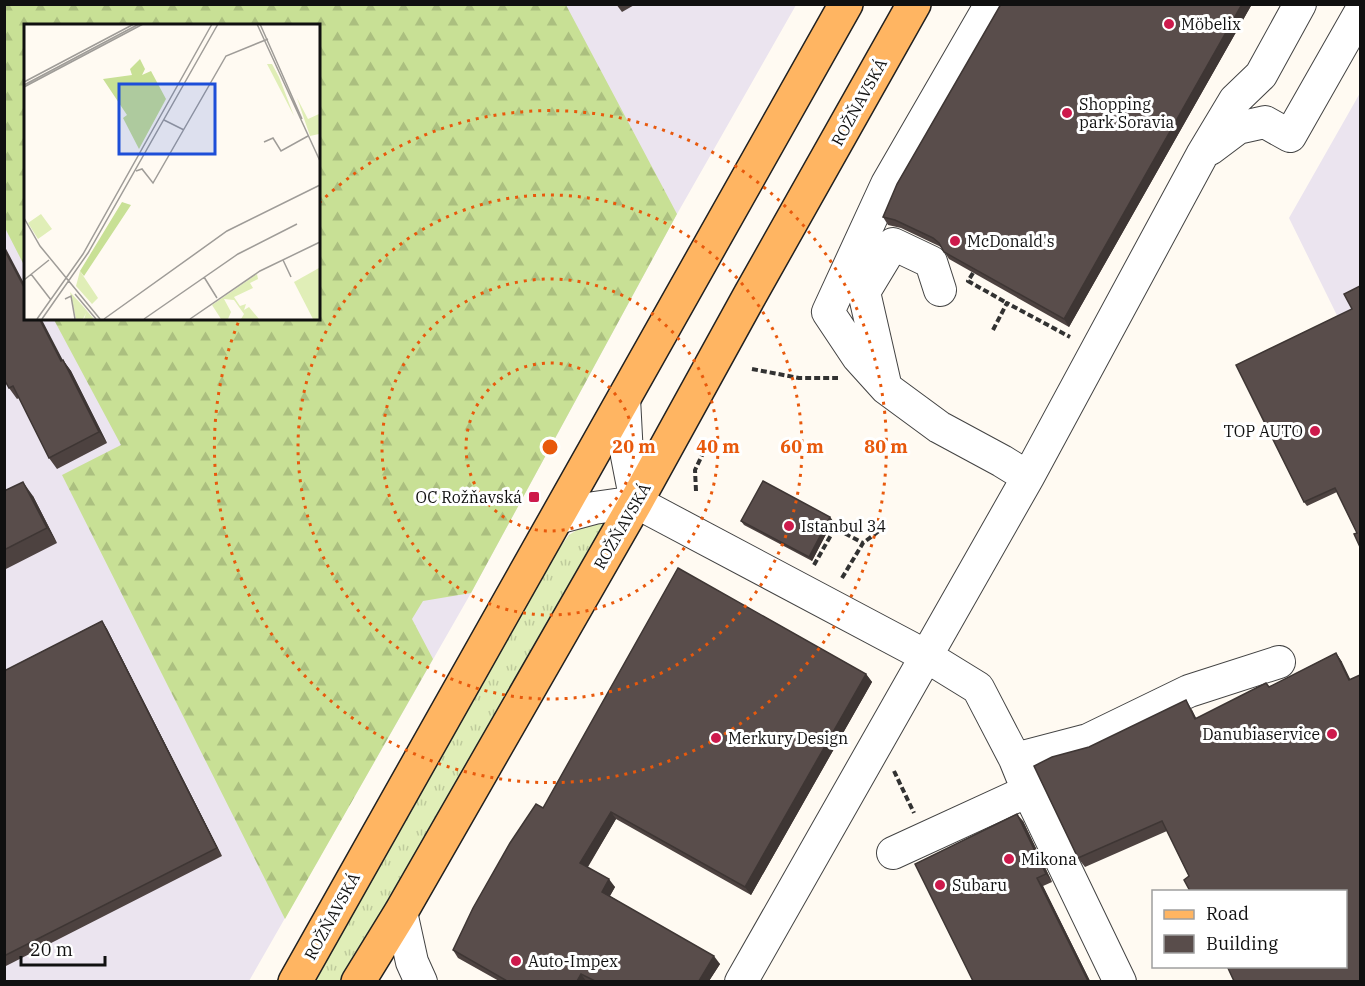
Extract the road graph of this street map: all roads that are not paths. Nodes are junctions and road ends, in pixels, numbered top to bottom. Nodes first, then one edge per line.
1 (846, 4) edge
2 (914, 4) edge
3 (991, 4) edge
4 (1300, 4) edge
5 (1360, 14) edge
6 (1253, 82) junction
7 (1265, 122) junction
8 (1202, 155) junction
9 (940, 290) dead end
10 (874, 374) junction
11 (624, 398) junction
12 (1028, 477) junction
13 (636, 502) junction
14 (557, 518) junction
15 (926, 656) junction
16 (1279, 662) dead end
17 (1014, 759) junction
18 (1028, 790) junction
19 (893, 853) dead end
20 (401, 912) junction
21 (295, 981) edge
22 (358, 981) edge
23 (421, 981) edge
24 (741, 981) edge
25 (1120, 981) edge

1 - 11 main road, ROŽŇAVSKÁ
2 - 13 main road, ROŽŇAVSKÁ
3 - 10 street
4 - 6 street
5 - 7 street
6 - 7 street
6 - 8 street
7 - 8 street
8 - 12 street
9 - 10 street
10 - 12 street
11 - 13 street
11 - 14 main road, ROŽŇAVSKÁ
12 - 15 street
13 - 14 street
13 - 15 street
13 - 20 main road, ROŽŇAVSKÁ
14 - 21 main road, ROŽŇAVSKÁ
15 - 17 street
15 - 24 street
16 - 17 street
17 - 18 street
18 - 19 street
18 - 25 street
20 - 22 main road, ROŽŇAVSKÁ
20 - 23 street

